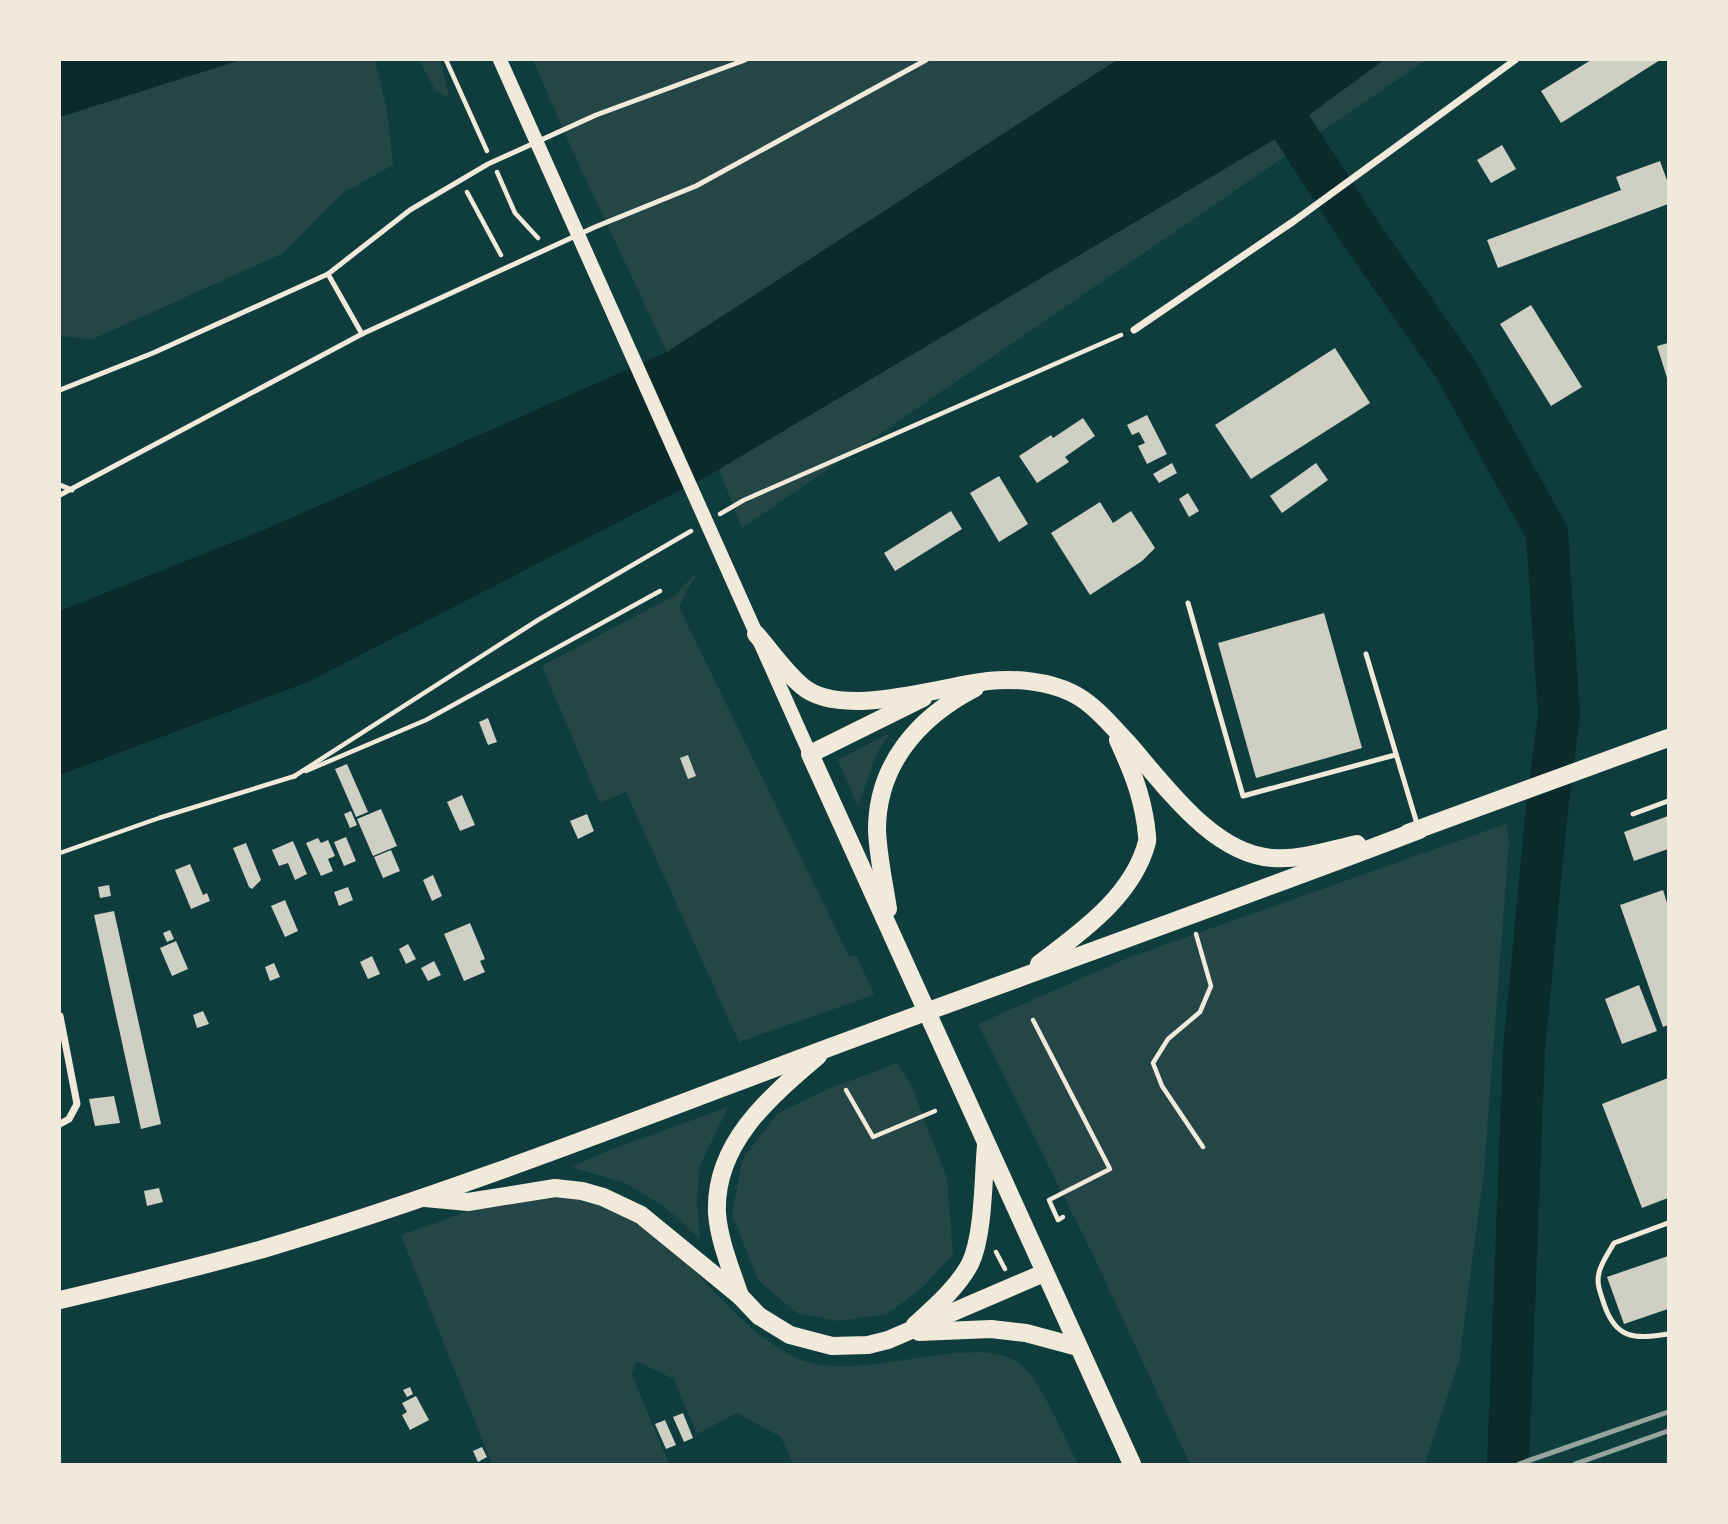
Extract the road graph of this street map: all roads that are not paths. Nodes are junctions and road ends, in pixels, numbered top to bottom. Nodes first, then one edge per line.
1 (500, 60) edge
2 (745, 60) edge
3 (926, 60) edge
4 (1515, 60) edge
5 (578, 236) junction
6 (328, 274) junction
7 (1134, 330) dead end
8 (362, 334) junction
9 (60, 390) edge
10 (60, 485) edge
11 (72, 490) junction
12 (60, 495) edge
13 (1188, 603) dead end
14 (756, 634) junction
15 (1366, 654) dead end
16 (991, 680) junction
17 (942, 688) junction
18 (1110, 724) junction
19 (1668, 738) edge
20 (810, 754) junction
21 (1395, 755) junction
22 (1668, 801) edge
23 (1633, 814) dead end
24 (1419, 830) junction
25 (891, 930) junction
26 (1026, 975) junction
27 (60, 1016) edge
28 (827, 1049) junction
29 (60, 1124) edge
30 (986, 1142) junction
31 (422, 1198) junction
32 (1668, 1223) edge
33 (1044, 1273) junction
34 (740, 1296) junction
35 (60, 1300) edge
36 (908, 1332) junction
37 (1668, 1335) edge
38 (1077, 1347) junction
39 (1132, 1465) edge

1 - 5 main road
2 - 6 lane
3 - 5 lane
4 - 7 street
5 - 8 lane
5 - 14 main road
6 - 8 lane
6 - 9 lane
8 - 11 lane
10 - 11 lane
11 - 12 lane
13 - 21 lane
14 - 17 main road
14 - 20 main road
15 - 21 lane
16 - 17 main road
16 - 18 main road
16 - 25 main road
17 - 20 main road
18 - 24 main road
18 - 26 main road
19 - 24 main road
20 - 25 main road
21 - 24 lane
22 - 23 lane
24 - 26 main road
25 - 30 main road
26 - 28 main road
27 - 29 street
28 - 31 main road
28 - 34 main road
30 - 33 main road
30 - 36 main road
31 - 34 main road
31 - 35 main road
32 - 37 lane
33 - 36 main road
33 - 38 main road
34 - 36 main road
36 - 38 main road
38 - 39 main road

